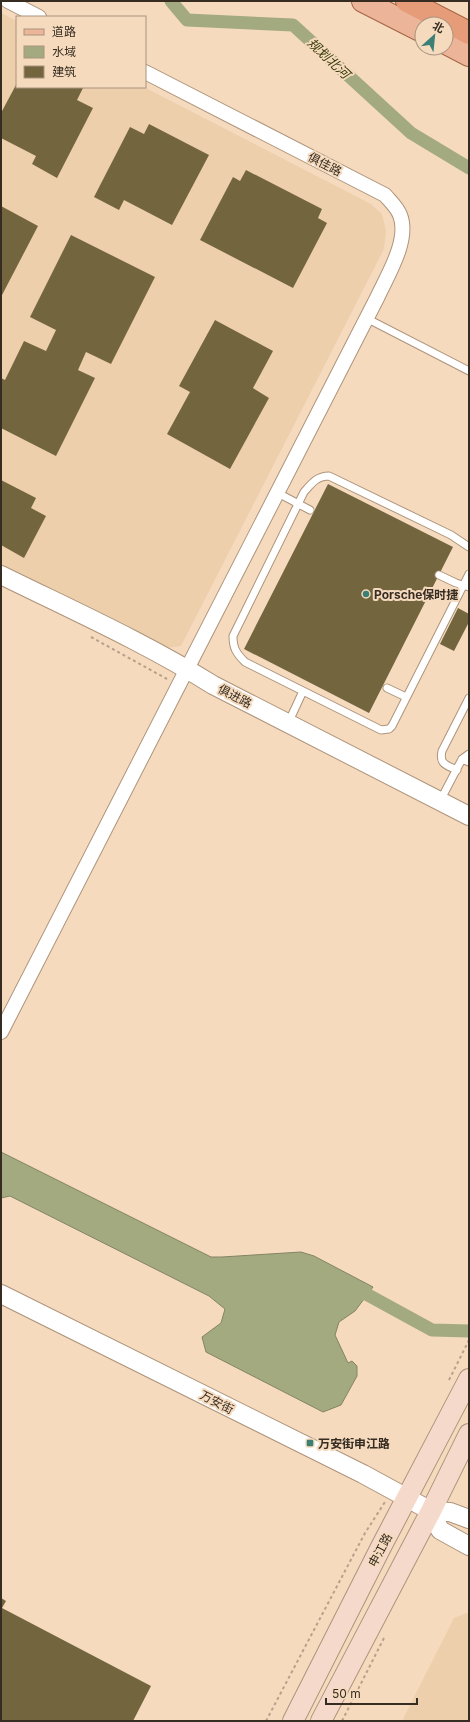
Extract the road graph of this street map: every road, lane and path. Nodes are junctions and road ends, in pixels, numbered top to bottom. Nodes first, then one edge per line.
1 (8, 1) edge
2 (363, 1) edge
3 (407, 1) edge
4 (37, 16) edge
5 (414, 27) edge
6 (469, 33) edge
7 (454, 47) edge
8 (469, 55) edge
9 (146, 73) edge
10 (366, 318) junction
11 (469, 371) edge
12 (276, 492) junction
13 (299, 504) junction
14 (310, 510) dead end
15 (469, 547) edge
16 (469, 574) edge
17 (1, 575) edge
18 (439, 575) dead end
19 (466, 586) edge
20 (91, 637) dead end
21 (186, 668) junction
22 (178, 685) junction
23 (387, 688) dead end
24 (303, 691) junction
25 (406, 697) junction
26 (469, 698) edge
27 (291, 718) dead end
28 (469, 754) edge
29 (462, 759) junction
30 (469, 762) edge
31 (456, 770) junction
32 (440, 802) junction
33 (469, 816) edge
34 (1, 1032) edge
35 (1, 1294) edge
36 (469, 1340) edge
37 (469, 1379) edge
38 (447, 1383) dead end
39 (469, 1434) edge
40 (400, 1495) junction
41 (431, 1511) junction
42 (469, 1519) edge
43 (469, 1546) edge
44 (266, 1721) edge
45 (293, 1721) edge
46 (322, 1721) edge

1 - 4 street
2 - 5 main road
3 - 6 highway
7 - 8 main road
9 - 10 street, 俱佳路
10 - 11 lane
10 - 12 street, 俱佳路
12 - 13 lane
12 - 21 street, 俱佳路
13 - 14 lane
13 - 15 lane
13 - 24 lane
16 - 19 lane
17 - 21 street, 俱进路
18 - 19 lane
19 - 25 lane
20 - 22 path
21 - 22 street, 俱佳路
21 - 32 street, 俱进路
22 - 34 street, 俱佳路
23 - 25 lane
24 - 25 lane
24 - 27 lane
26 - 31 lane
28 - 29 lane
29 - 30 lane
29 - 31 lane
31 - 32 lane
32 - 33 street, 俱进路
35 - 40 street, 万安街
36 - 38 path
37 - 40 main road, 申江路
39 - 41 main road
40 - 41 street, 万安街
40 - 44 path
40 - 45 main road, 申江路
41 - 42 street
41 - 43 street
41 - 46 main road

